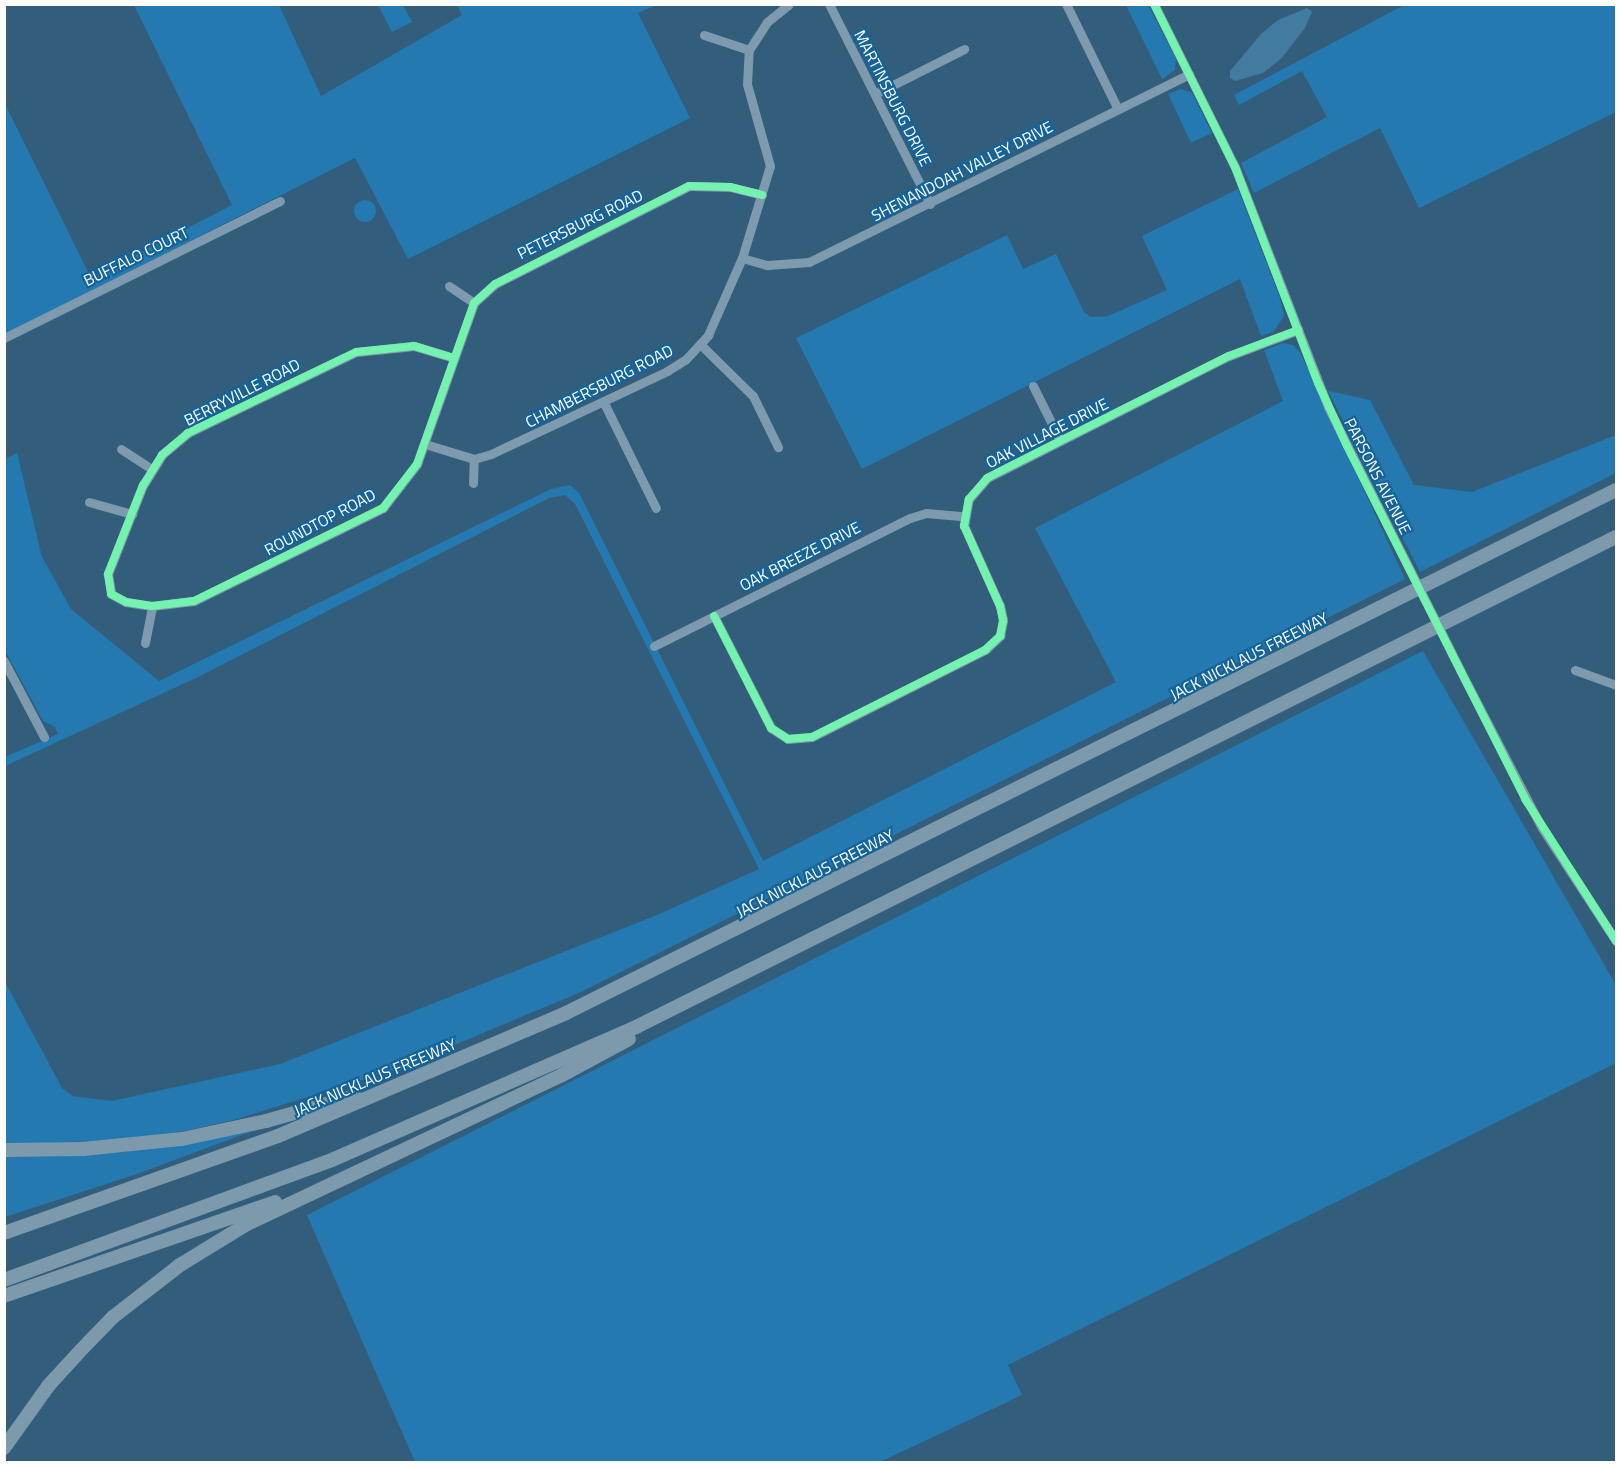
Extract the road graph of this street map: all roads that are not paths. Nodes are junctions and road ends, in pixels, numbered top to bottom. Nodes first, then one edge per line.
1 (789, 4) edge
2 (829, 4) edge
3 (1066, 4) edge
4 (1154, 4) edge
5 (704, 35) dead end
6 (964, 49) dead end
7 (749, 50) junction
8 (1189, 74) junction
9 (875, 94) junction
10 (1118, 109) junction
11 (762, 195) junction
12 (280, 201) dead end
13 (930, 204) junction
14 (742, 258) junction
15 (449, 286) dead end
16 (474, 303) junction
17 (1298, 330) junction
18 (4, 338) edge
19 (700, 344) junction
20 (454, 358) junction
21 (1033, 386) dead end
22 (604, 403) junction
23 (1060, 440) junction
24 (425, 444) junction
25 (778, 447) dead end
26 (121, 449) dead end
27 (474, 459) junction
28 (152, 469) junction
29 (473, 483) dead end
30 (1617, 490) edge
31 (89, 502) dead end
32 (656, 508) dead end
33 (132, 514) junction
34 (963, 516) junction
35 (1617, 537) edge
36 (114, 597) joint
37 (152, 606) junction
38 (714, 616) junction
39 (145, 643) dead end
40 (654, 646) dead end
41 (4, 661) edge
42 (1575, 670) dead end
43 (1617, 685) edge
44 (44, 737) dead end
45 (1617, 941) edge
46 (751, 971) junction
47 (435, 1071) junction
48 (443, 1131) junction
49 (4, 1150) edge
50 (4, 1233) edge
51 (4, 1280) edge
52 (4, 1296) edge
53 (4, 1448) edge

1 - 7 street, CHAMBERSBURG ROAD
2 - 9 street, MARTINSBURG DRIVE
3 - 10 street
4 - 8 street, PARSONS AVENUE
5 - 7 street
6 - 9 street
7 - 11 street, CHAMBERSBURG ROAD
8 - 10 street, SHENANDOAH VALLEY DRIVE
8 - 17 street, PARSONS AVENUE
9 - 13 street, MARTINSBURG DRIVE
10 - 13 street, SHENANDOAH VALLEY DRIVE
11 - 14 street, CHAMBERSBURG ROAD
11 - 16 street, PETERSBURG ROAD
12 - 18 street, BUFFALO COURT
13 - 14 street, SHENANDOAH VALLEY DRIVE
14 - 19 street, CHAMBERSBURG ROAD
15 - 16 street
16 - 20 street
17 - 23 street, OAK VILLAGE DRIVE
17 - 45 street, PARSONS AVENUE, bridge
19 - 22 street, CHAMBERSBURG ROAD
19 - 25 street
20 - 24 street, ROUNDTOP ROAD
20 - 28 street, BERRYVILLE ROAD
21 - 23 street
22 - 27 street, CHAMBERSBURG ROAD
22 - 32 street
23 - 34 street, OAK VILLAGE DRIVE
24 - 27 street
24 - 37 street, ROUNDTOP ROAD
26 - 28 street
27 - 29 street
28 - 33 street, BERRYVILLE ROAD
30 - 47 highway, JACK NICKLAUS FREEWAY
31 - 33 street
33 - 36 street, BERRYVILLE ROAD
34 - 38 street, OAK BREEZE DRIVE
34 - 38 street
35 - 46 highway
36 - 37 street, ROUNDTOP ROAD
37 - 39 street
38 - 40 street, OAK BREEZE DRIVE
41 - 44 street
42 - 43 street
46 - 48 highway
46 - 51 highway
47 - 49 highway
47 - 50 highway, JACK NICKLAUS FREEWAY
48 - 52 highway
48 - 53 highway

